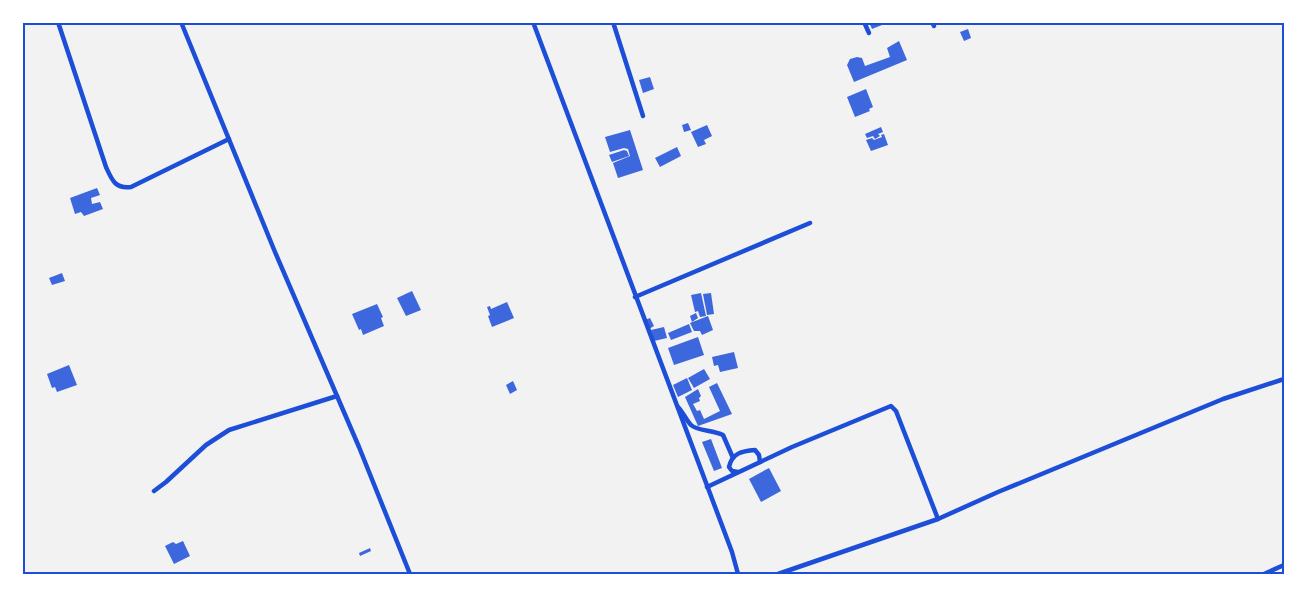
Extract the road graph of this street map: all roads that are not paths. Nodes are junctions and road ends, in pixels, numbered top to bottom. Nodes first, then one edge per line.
1 (58, 22) edge
2 (181, 22) edge
3 (533, 22) edge
4 (613, 22) edge
5 (864, 22) edge
6 (869, 33) dead end
7 (643, 116) dead end
8 (229, 139) junction
9 (810, 223) dead end
10 (635, 297) junction
11 (1284, 379) edge
12 (337, 396) junction
13 (676, 404) junction
14 (733, 458) junction
15 (760, 462) junction
16 (739, 472) junction
17 (707, 487) junction
18 (154, 491) dead end
19 (938, 519) junction
20 (1284, 566) edge
21 (410, 574) edge
22 (738, 574) edge
23 (778, 574) edge
24 (1264, 574) edge

1 - 8 street
2 - 8 street
3 - 10 street
4 - 7 street
5 - 6 street
8 - 12 street
9 - 10 street
10 - 13 street
11 - 19 street
12 - 18 street
12 - 21 street
13 - 14 street
13 - 17 street
14 - 15 street
14 - 16 street
15 - 16 street
15 - 19 street
16 - 17 street
17 - 22 street
19 - 23 street
20 - 24 street

